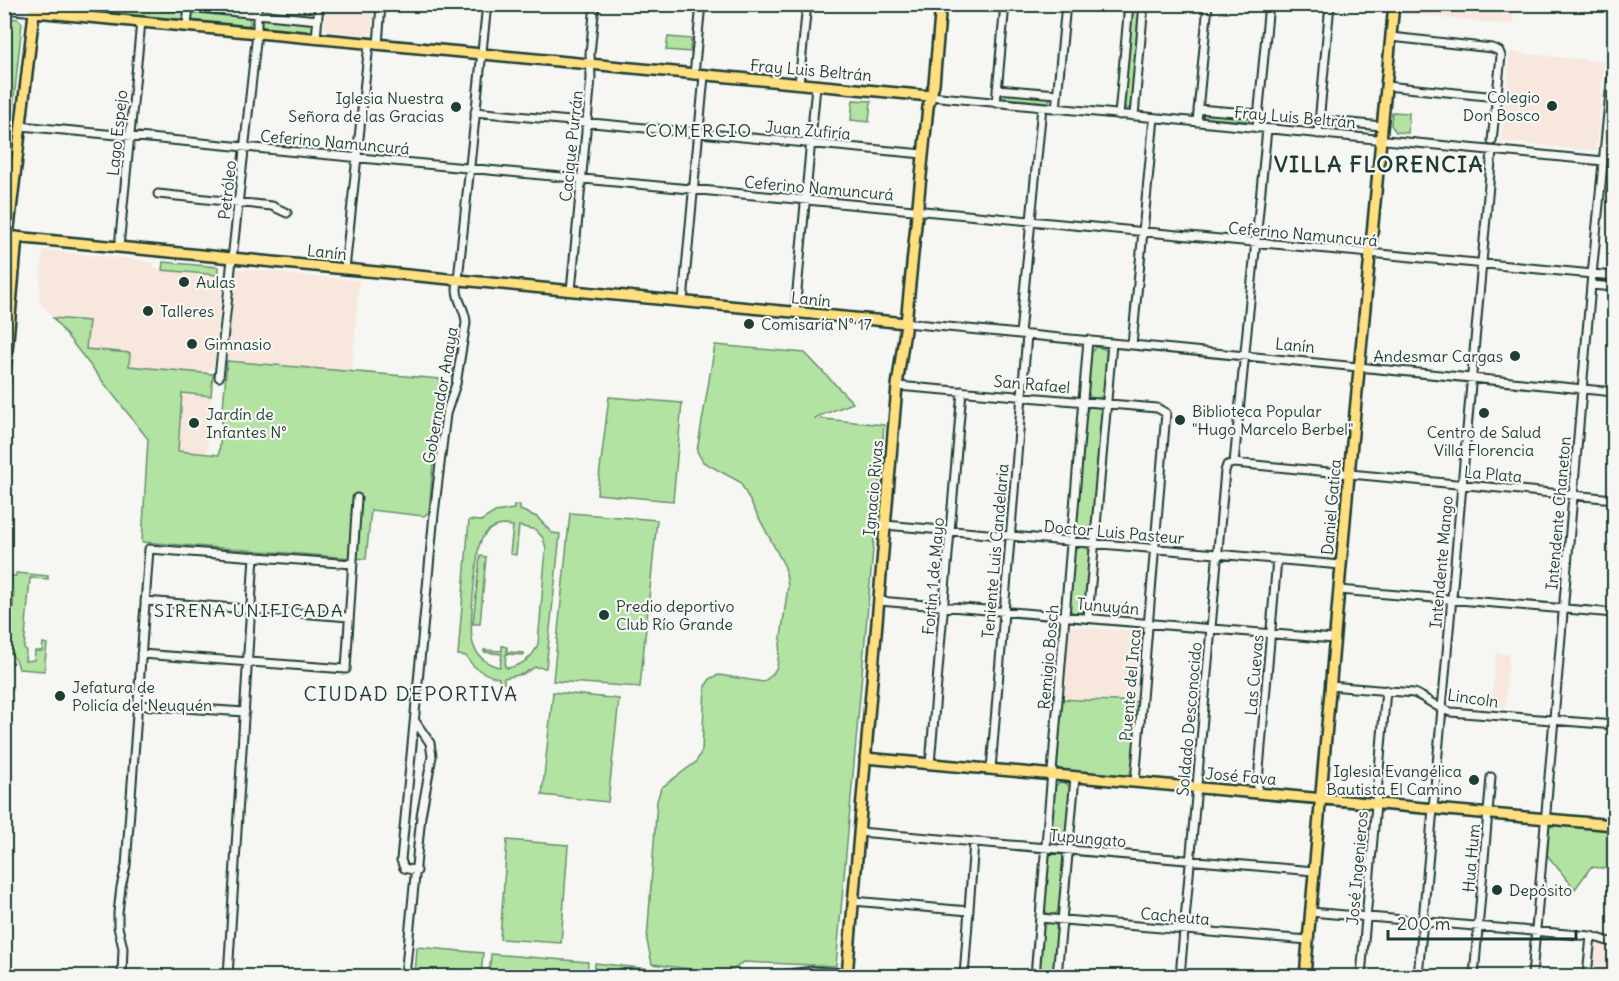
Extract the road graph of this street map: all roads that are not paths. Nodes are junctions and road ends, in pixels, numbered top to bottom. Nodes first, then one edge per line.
1 (156, 4) edge
2 (257, 4) edge
3 (319, 4) edge
4 (381, 4) edge
5 (487, 4) edge
6 (596, 4) edge
7 (701, 4) edge
8 (807, 4) edge
9 (941, 4) edge
10 (1005, 4) edge
11 (1066, 4) edge
12 (1129, 4) edge
13 (1144, 4) edge
14 (1208, 4) edge
15 (1239, 4) edge
16 (1330, 4) edge
17 (1394, 4) edge
18 (189, 6) edge
19 (1269, 6) edge
20 (35, 8) edge
21 (4, 9) edge
22 (256, 14) junction
23 (318, 20) junction
24 (141, 22) junction
25 (187, 26) junction
26 (257, 33) junction
27 (1390, 37) junction
28 (316, 39) junction
29 (373, 44) junction
30 (1614, 52) edge
31 (481, 55) junction
32 (591, 65) junction
33 (694, 75) junction
34 (704, 76) junction
35 (799, 84) junction
36 (816, 86) junction
37 (1386, 86) junction
38 (997, 89) junction
39 (1058, 94) junction
40 (930, 96) junction
41 (1497, 97) junction
42 (996, 103) junction
43 (1042, 107) junction
44 (1056, 109) junction
45 (1198, 109) junction
46 (475, 112) junction
47 (1258, 114) junction
48 (1119, 115) junction
49 (1134, 116) junction
50 (1154, 118) junction
51 (1319, 120) junction
52 (587, 122) junction
53 (1197, 122) junction
54 (21, 126) junction
55 (1382, 126) junction
56 (1257, 128) junction
57 (1267, 129) junction
58 (699, 133) junction
59 (1318, 134) junction
60 (130, 136) junction
61 (1381, 140) junction
62 (1492, 141) dead end
63 (811, 144) junction
64 (245, 147) junction
65 (1492, 151) junction
66 (923, 154) junction
67 (357, 158) junction
68 (1604, 161) junction
69 (1614, 162) edge
70 (469, 168) junction
71 (581, 179) junction
72 (694, 189) junction
73 (158, 194) dead end
74 (806, 200) junction
75 (239, 202) junction
76 (918, 210) junction
77 (287, 213) dead end
78 (1031, 221) junction
79 (1143, 232) junction
80 (10, 236) edge
81 (1256, 243) junction
82 (119, 247) junction
83 (1370, 254) junction
84 (232, 258) junction
85 (1482, 264) junction
86 (345, 269) junction
87 (1592, 274) junction
88 (1614, 276) edge
89 (458, 280) junction
90 (1591, 285) junction
91 (1614, 287) edge
92 (571, 291) junction
93 (683, 302) junction
94 (795, 312) junction
95 (906, 323) junction
96 (1024, 334) junction
97 (1088, 340) junction
98 (1112, 343) junction
99 (1132, 345) junction
100 (1245, 355) junction
101 (1359, 367) junction
102 (219, 377) dead end
103 (1471, 379) junction
104 (4, 385) edge
105 (897, 386) junction
106 (1582, 389) junction
107 (962, 391) junction
108 (1614, 392) edge
109 (1022, 396) junction
110 (1083, 401) junction
111 (1107, 404) junction
112 (1164, 411) joint
113 (1230, 464) junction
114 (1349, 475) junction
115 (1462, 485) junction
116 (1573, 495) junction
117 (357, 498) dead end
118 (1614, 499) edge
119 (885, 525) junction
120 (950, 531) junction
121 (1010, 536) junction
122 (1071, 542) junction
123 (1095, 544) junction
124 (1155, 549) junction
125 (1217, 554) junction
126 (254, 556) junction
127 (1277, 559) junction
128 (353, 564) junction
129 (1341, 565) junction
130 (1339, 590) junction
131 (1451, 599) junction
132 (145, 601) junction
133 (879, 601) junction
134 (944, 606) junction
135 (251, 609) junction
136 (1564, 609) junction
137 (1004, 611) junction
138 (1614, 613) edge
139 (1065, 616) junction
140 (349, 617) junction
141 (1088, 618) junction
142 (1149, 624) junction
143 (1210, 629) junction
144 (1271, 634) junction
145 (1334, 639) junction
146 (141, 654) junction
147 (248, 661) junction
148 (1330, 686) junction
149 (1386, 690) junction
150 (138, 705) junction
151 (1442, 709) junction
152 (245, 712) junction
153 (1554, 720) junction
154 (415, 721) junction
155 (1614, 725) edge
156 (865, 758) junction
157 (930, 764) junction
158 (991, 769) junction
159 (1052, 775) junction
160 (1075, 777) junction
161 (1491, 777) dead end
162 (1135, 782) junction
163 (1196, 788) junction
164 (1257, 793) junction
165 (1320, 798) junction
166 (1376, 803) junction
167 (1432, 808) junction
168 (1488, 813) junction
169 (1546, 818) junction
170 (1614, 825) edge
171 (859, 832) junction
172 (975, 842) junction
173 (1046, 848) junction
174 (1068, 850) junction
175 (1190, 860) junction
176 (417, 871) junction
177 (1314, 871) junction
178 (853, 901) junction
179 (969, 911) junction
180 (1311, 912) junction
181 (1366, 917) junction
182 (1040, 918) junction
183 (1062, 920) junction
184 (1423, 921) junction
185 (1478, 926) junction
186 (1184, 930) junction
187 (1536, 931) junction
188 (1591, 936) junction
189 (1308, 940) junction
190 (1614, 943) edge
191 (847, 974) edge
192 (122, 976) edge
193 (228, 976) edge
194 (405, 976) edge
195 (771, 976) edge
196 (897, 976) edge
197 (964, 976) edge
198 (1035, 976) edge
199 (1058, 976) edge
200 (1180, 976) edge
201 (1305, 976) edge
202 (1361, 976) edge
203 (1418, 976) edge
204 (1474, 976) edge
205 (1532, 976) edge
206 (1587, 976) edge

1 - 18 street
2 - 22 street, Petróleo
3 - 23 street
4 - 29 street
5 - 31 street, Gobernador Anaya
6 - 32 street, Cacique Purrán
7 - 33 street
8 - 35 street
9 - 40 main road, Ignacio Rivas
10 - 38 street
11 - 39 street
12 - 48 street
13 - 49 street
14 - 45 street
15 - 19 street
16 - 51 street
17 - 27 main road, Daniel Gatica
18 - 22 street
18 - 25 street
19 - 47 street
20 - 21 street, Fray Luis Beltrán
20 - 24 main road, Fray Luis Beltrán
20 - 54 main road
22 - 23 street
22 - 26 street, Petróleo
23 - 28 street
24 - 25 main road, Fray Luis Beltrán
24 - 60 street, Lago Espejo
25 - 26 main road, Fray Luis Beltrán
26 - 28 main road, Fray Luis Beltrán
26 - 64 street, Petróleo
27 - 37 main road, Daniel Gatica
27 - 41 street
28 - 29 main road, Fray Luis Beltrán
29 - 31 main road, Fray Luis Beltrán
29 - 67 street
30 - 68 street, Intendente Chaneton
31 - 32 main road, Fray Luis Beltrán
31 - 46 street, Gobernador Anaya
32 - 33 main road, Fray Luis Beltrán
32 - 52 street, Cacique Purrán
33 - 34 main road, Fray Luis Beltrán
34 - 35 main road, Fray Luis Beltrán
34 - 58 street
35 - 36 main road, Fray Luis Beltrán
36 - 40 main road, Fray Luis Beltrán
36 - 63 street
37 - 41 street
37 - 55 main road, Daniel Gatica
38 - 39 street
38 - 42 street
39 - 44 street
40 - 42 street, Fray Luis Beltrán
40 - 66 main road, Ignacio Rivas
41 - 62 street
42 - 43 street, Fray Luis Beltrán
43 - 44 street, Fray Luis Beltrán
43 - 78 street, Teniente Luis Candelaria
44 - 48 street, Fray Luis Beltrán
45 - 47 street, Fray Luis Beltrán
45 - 53 street
46 - 52 street, Juan Zufiría
46 - 70 street, Gobernador Anaya
47 - 56 street
48 - 49 street, Fray Luis Beltrán
49 - 50 street, Fray Luis Beltrán
50 - 53 street, Fray Luis Beltrán
50 - 79 street
51 - 55 street, Fray Luis Beltrán
51 - 59 street
52 - 58 street, Juan Zufiría
52 - 71 street, Cacique Purrán
53 - 56 street, Fray Luis Beltrán
54 - 60 street, Ceferino Namuncurá
54 - 80 main road
55 - 61 main road, Daniel Gatica
56 - 57 street, Fray Luis Beltrán
57 - 59 street, Fray Luis Beltrán
57 - 81 street, Soldado Desconocido
58 - 63 street, Juan Zufiría
58 - 72 street
59 - 61 street, Fray Luis Beltrán
60 - 64 street, Ceferino Namuncurá
60 - 82 street, Lago Espejo
61 - 65 street, Fray Luis Beltrán
61 - 83 main road, Daniel Gatica
63 - 66 street, Juan Zufiría
63 - 74 street
64 - 67 street, Ceferino Namuncurá
64 - 75 street, Petróleo
65 - 68 street, Fray Luis Beltrán
65 - 85 street, Intendente Mango
66 - 76 main road, Ignacio Rivas
67 - 70 street, Ceferino Namuncurá
67 - 86 street
68 - 69 street, Fray Luis Beltrán
68 - 87 street, Intendente Chaneton
70 - 71 street, Ceferino Namuncurá
70 - 89 street, Gobernador Anaya
71 - 72 street, Ceferino Namuncurá
71 - 92 street, Cacique Purrán
72 - 74 street, Ceferino Namuncurá
72 - 93 street
73 - 75 street
74 - 76 street, Ceferino Namuncurá
74 - 94 street
75 - 77 street
75 - 84 street, Petróleo
76 - 78 street, Ceferino Namuncurá
76 - 95 main road, Ignacio Rivas
78 - 79 street, Ceferino Namuncurá
78 - 96 street, Teniente Luis Candelaria
79 - 81 street, Ceferino Namuncurá
79 - 99 street
80 - 82 main road, Lanín
80 - 104 main road
81 - 83 street, Ceferino Namuncurá
81 - 100 street, Soldado Desconocido
82 - 84 main road, Lanín
83 - 85 street, Ceferino Namuncurá
83 - 101 main road, Daniel Gatica
84 - 86 main road, Lanín
84 - 102 street, Petróleo
85 - 87 street, Ceferino Namuncurá
85 - 103 street, Intendente Mango
86 - 89 main road, Lanín
87 - 88 street, Ceferino Namuncurá
87 - 90 street, Intendente Chaneton
89 - 92 main road, Lanín
89 - 154 street, Gobernador Anaya
90 - 91 street
90 - 106 street, Intendente Chaneton
92 - 93 main road, Lanín
93 - 94 main road, Lanín
94 - 95 main road, Lanín
95 - 96 street, Lanín
95 - 105 main road, Ignacio Rivas
96 - 97 street, Lanín
96 - 109 street, Teniente Luis Candelaria
97 - 98 street, Lanín
97 - 110 street, Remigio Bosch
98 - 99 street, Lanín
98 - 111 street
99 - 100 street, Lanín
100 - 101 street, Lanín
100 - 113 street, Soldado Desconocido
101 - 103 street, Lanín
101 - 114 main road, Daniel Gatica
103 - 106 street, Lanín
103 - 115 street, Intendente Mango
105 - 107 street, San Rafael
105 - 119 main road, Ignacio Rivas
106 - 108 street, Lanín
106 - 116 street, Intendente Chaneton
107 - 109 street, San Rafael
107 - 120 street, Fortín 1 de Mayo
109 - 110 street, San Rafael
109 - 121 street, Teniente Luis Candelaria
110 - 111 street, San Rafael
110 - 122 street, Remigio Bosch
111 - 112 street, San Rafael
111 - 123 street
112 - 124 street, Puente del Inca
113 - 114 street, La Plata
113 - 125 street, Soldado Desconocido
114 - 115 street, La Plata
114 - 129 main road, Daniel Gatica
115 - 116 street, La Plata
115 - 131 street, Intendente Mango
116 - 118 street, La Plata
116 - 136 street, Intendente Chaneton
117 - 128 street
119 - 120 street, Doctor Luis Pasteur
119 - 133 main road, Ignacio Rivas
120 - 121 street, Doctor Luis Pasteur
120 - 134 street, Fortín 1 de Mayo
121 - 122 street, Doctor Luis Pasteur
121 - 137 street, Teniente Luis Candelaria
122 - 123 street, Doctor Luis Pasteur
122 - 139 street, Remigio Bosch
123 - 124 street, Doctor Luis Pasteur
123 - 141 street
124 - 125 street, Doctor Luis Pasteur
124 - 142 street, Puente del Inca
125 - 127 street, Doctor Luis Pasteur
125 - 143 street, Soldado Desconocido
126 - 128 street
126 - 132 street
126 - 135 street
127 - 129 street, Doctor Luis Pasteur
127 - 144 street, Las Cuevas
128 - 140 street
129 - 130 main road, Daniel Gatica
130 - 131 street
130 - 145 main road, Daniel Gatica
131 - 136 street
131 - 151 street, Intendente Mango
132 - 135 street
132 - 146 street
133 - 134 street, Tunuyán
133 - 156 main road, Ignacio Rivas
134 - 137 street, Tunuyán
134 - 157 street, Fortín 1 de Mayo
135 - 140 street
135 - 147 street
136 - 138 street
136 - 153 street, Intendente Chaneton
137 - 139 street, Tunuyán
137 - 158 street, Teniente Luis Candelaria
139 - 141 street, Tunuyán
139 - 159 street, Remigio Bosch
140 - 147 street
141 - 142 street, Tunuyán
142 - 143 street, Tunuyán
142 - 162 street, Puente del Inca
143 - 144 street, Tunuyán
143 - 163 street, Soldado Desconocido
144 - 145 street, Tunuyán
144 - 164 street, Las Cuevas
145 - 148 main road, Daniel Gatica
146 - 147 street
146 - 150 street
147 - 152 street
148 - 149 street, Lincoln
148 - 165 main road, Daniel Gatica
149 - 151 street, Lincoln
149 - 166 street, José Ingenieros
150 - 152 street
150 - 192 street
151 - 153 street, Lincoln
151 - 167 street, Intendente Mango
152 - 193 street
153 - 155 street, Lincoln
153 - 169 street, Intendente Chaneton
154 - 176 street
154 - 176 street, Gobernador Anaya
156 - 157 main road, José Fava
156 - 171 main road, Ignacio Rivas
157 - 158 main road, José Fava
158 - 159 main road, José Fava
159 - 160 main road, José Fava
159 - 173 street, Remigio Bosch
160 - 162 main road, José Fava
160 - 174 street
161 - 168 street, Hua Hum
162 - 163 main road, José Fava
163 - 164 main road, José Fava
163 - 175 street, Soldado Desconocido
164 - 165 main road, José Fava
165 - 166 main road, José Fava
165 - 177 main road, Daniel Gatica
166 - 167 main road, José Fava
166 - 181 street, José Ingenieros
167 - 168 main road, José Fava
167 - 184 street, Intendente Mango
168 - 169 main road, José Fava
168 - 185 street, Hua Hum
169 - 170 main road, José Fava
169 - 187 street, Intendente Chaneton
171 - 172 street, Tupungato
171 - 178 main road, Ignacio Rivas
172 - 173 street, Tupungato
172 - 179 street
173 - 174 street, Tupungato
173 - 182 street, Remigio Bosch
174 - 175 street, Tupungato
174 - 183 street
175 - 177 street, Tupungato
175 - 186 street, Soldado Desconocido
176 - 194 street
177 - 180 main road, Daniel Gatica
178 - 179 street
178 - 191 main road, Ignacio Rivas
179 - 197 street
180 - 181 street
180 - 189 main road, Daniel Gatica
181 - 184 street
181 - 202 street, José Ingenieros
182 - 183 street, Cacheuta
182 - 198 street, Remigio Bosch
183 - 186 street, Cacheuta
183 - 199 street
184 - 185 street
184 - 203 street, Intendente Mango
185 - 187 street
185 - 204 street, Hua Hum
186 - 189 street, Cacheuta
186 - 200 street, Soldado Desconocido
187 - 188 street
187 - 205 street, Intendente Chaneton
188 - 190 street
188 - 206 street
189 - 201 main road, Daniel Gatica
191 - 195 street
191 - 196 street

